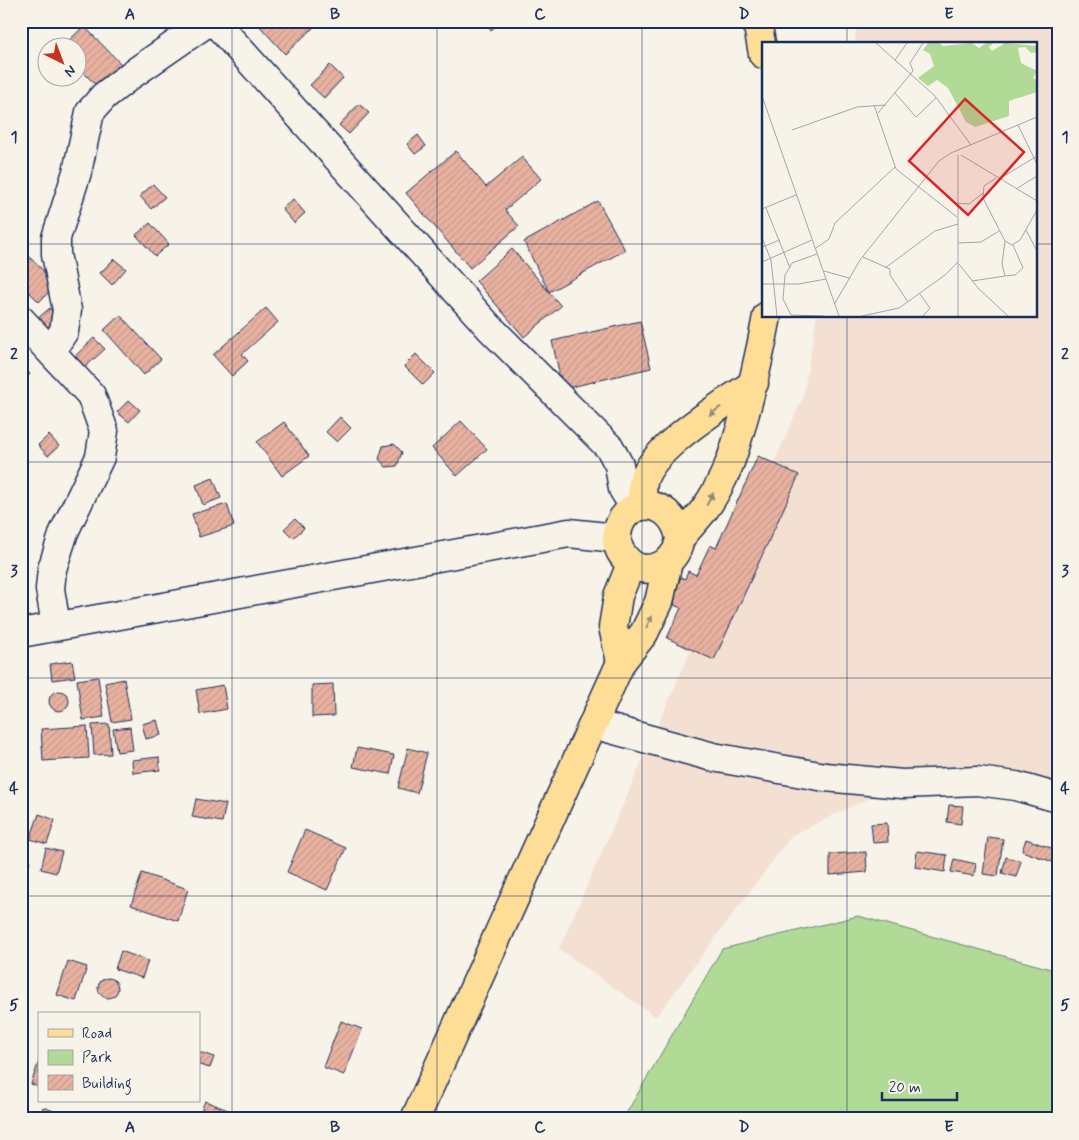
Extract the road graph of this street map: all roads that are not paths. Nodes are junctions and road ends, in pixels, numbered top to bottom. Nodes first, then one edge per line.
1 (209, 21) edge
2 (214, 21) edge
3 (757, 21) edge
4 (762, 48) edge
5 (767, 318) edge
6 (21, 320) edge
7 (51, 351) junction
8 (754, 382) junction
9 (638, 507) junction
10 (616, 538) junction
11 (680, 538) junction
12 (668, 562) junction
13 (631, 564) junction
14 (56, 626) junction
15 (21, 633) edge
16 (621, 662) junction
17 (593, 724) junction
18 (1058, 798) edge
19 (415, 1119) edge

1 - 7 street
2 - 9 street
3 - 4 main road
5 - 8 main road
6 - 7 street
7 - 14 street
8 -> 9 main road
11 -> 8 main road
9 - 10 main road
9 - 11 main road
10 - 13 main road
10 - 14 street
11 - 12 main road
12 - 13 main road
16 -> 12 main road
13 - 16 main road
14 - 15 street
16 - 17 main road
17 - 18 street
17 - 19 main road

